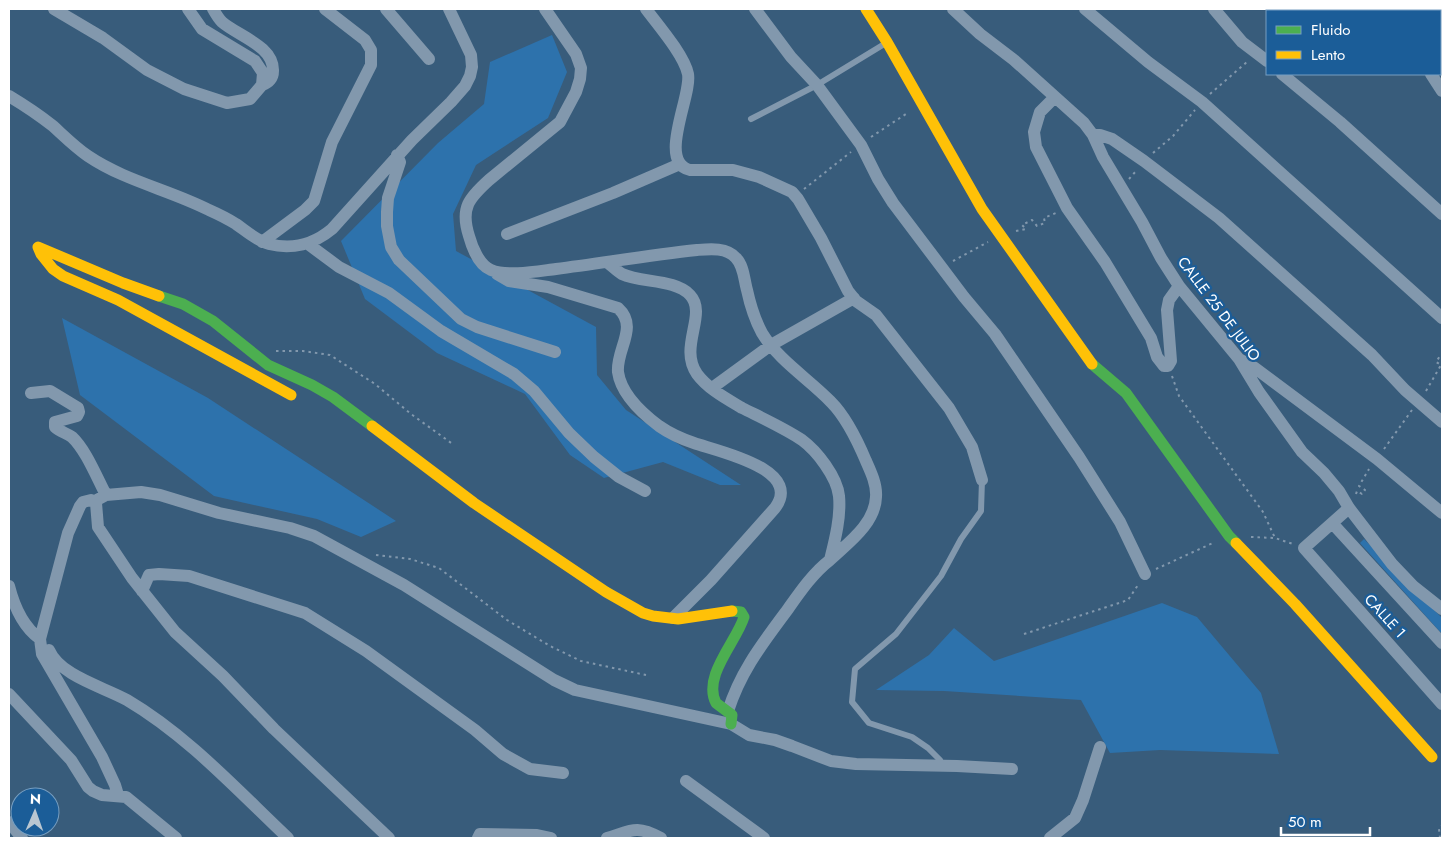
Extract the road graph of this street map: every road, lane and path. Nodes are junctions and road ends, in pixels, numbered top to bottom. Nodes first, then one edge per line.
1 (54, 9) edge
2 (188, 9) edge
3 (213, 9) edge
4 (325, 9) edge
5 (386, 9) edge
6 (449, 9) edge
7 (545, 9) edge
8 (646, 9) edge
9 (755, 9) edge
10 (866, 9) edge
11 (953, 9) edge
12 (1085, 9) edge
13 (1214, 9) edge
14 (887, 42) junction
15 (1262, 57) edge
16 (429, 59) dead end
17 (1283, 75) edge
18 (1432, 75) edge
19 (262, 85) junction
20 (817, 85) junction
21 (1442, 91) edge
22 (9, 96) edge
23 (1055, 97) junction
24 (1202, 102) junction
25 (751, 119) dead end
26 (1093, 135) junction
27 (398, 155) junction
28 (1144, 161) junction
29 (680, 164) junction
30 (1122, 188) junction
31 (1442, 214) edge
32 (507, 234) dead end
33 (262, 242) junction
34 (308, 244) junction
35 (607, 262) junction
36 (493, 271) junction
37 (1179, 286) junction
38 (854, 298) junction
39 (1442, 318) edge
40 (771, 345) junction
41 (251, 351) junction
42 (556, 352) dead end
43 (1239, 359) junction
44 (1168, 366) junction
45 (712, 388) junction
46 (31, 393) dead end
47 (291, 395) dead end
48 (1442, 422) edge
49 (454, 444) dead end
50 (1382, 465) junction
51 (982, 480) joint
52 (645, 491) dead end
53 (106, 495) junction
54 (94, 501) junction
55 (1352, 503) junction
56 (1442, 513) edge
57 (1333, 524) junction
58 (1229, 536) junction
59 (1275, 538) junction
60 (1304, 548) junction
61 (371, 555) dead end
62 (830, 560) junction
63 (1145, 574) junction
64 (9, 586) edge
65 (142, 591) junction
66 (1442, 609) edge
67 (673, 618) junction
68 (1024, 634) dead end
69 (41, 635) junction
70 (1442, 643) edge
71 (646, 675) dead end
72 (9, 694) edge
73 (1442, 704) edge
74 (728, 711) junction
75 (732, 724) junction
76 (1100, 747) dead end
77 (1432, 757) dead end
78 (943, 766) junction
79 (1012, 769) dead end
80 (563, 773) dead end
81 (686, 781) dead end
82 (118, 796) junction
83 (9, 822) edge
84 (1442, 825) edge
85 (22, 838) edge
86 (176, 838) edge
87 (288, 838) edge
88 (389, 838) edge
89 (478, 838) edge
90 (551, 838) edge
91 (607, 838) edge
92 (661, 838) edge
93 (764, 838) edge
94 (1050, 838) edge
95 (1440, 838) edge

1 - 19 street
2 - 19 street
3 - 19 street
4 - 33 street
5 - 16 street
6 - 27 street
7 - 36 street
8 - 29 street
9 - 20 street
10 - 14 street
11 - 23 street, CALLE 25 DE JULIO
12 - 24 street
13 - 15 street
14 - 20 lane
14 - 58 street
15 - 24 path
17 - 31 street
18 - 21 street
20 - 25 lane
20 - 63 street
22 - 33 street
23 - 26 street, CALLE 25 DE JULIO
23 - 44 street
24 - 28 path
24 - 39 street
26 - 28 street
26 - 30 street, CALLE 25 DE JULIO
27 - 34 street
27 - 42 street
28 - 30 path
28 - 48 street
29 - 32 street
29 - 38 street
30 - 37 street, CALLE 25 DE JULIO
33 - 34 street
34 - 52 street
35 - 36 street
35 - 40 street
35 - 45 street
36 - 67 street
37 - 43 street, CALLE 25 DE JULIO
37 - 44 street
38 - 40 street
38 - 51 street
40 - 45 street
40 - 62 street
41 - 47 street
41 - 49 path
41 - 67 street
43 - 50 street
43 - 55 street, CALLE 25 DE JULIO
44 - 59 path
45 - 62 street
46 - 53 street
50 - 55 path
50 - 56 street
51 - 78 lane
53 - 54 street
53 - 75 street
54 - 65 street
54 - 69 street
55 - 57 street
55 - 66 street, CALLE 25 DE JULIO
57 - 60 street
57 - 70 street
58 - 59 path
58 - 63 path
58 - 77 street
59 - 60 path
60 - 73 street, CALLE 1
61 - 71 path
62 - 74 street
63 - 68 path
64 - 69 street
65 - 80 street
65 - 88 street
67 - 74 street
69 - 82 street
69 - 87 street
72 - 82 street
74 - 75 street
75 - 78 street
76 - 94 street
78 - 79 street
81 - 93 street
82 - 86 street
83 - 85 street
84 - 95 path
89 - 90 street
91 - 92 street

